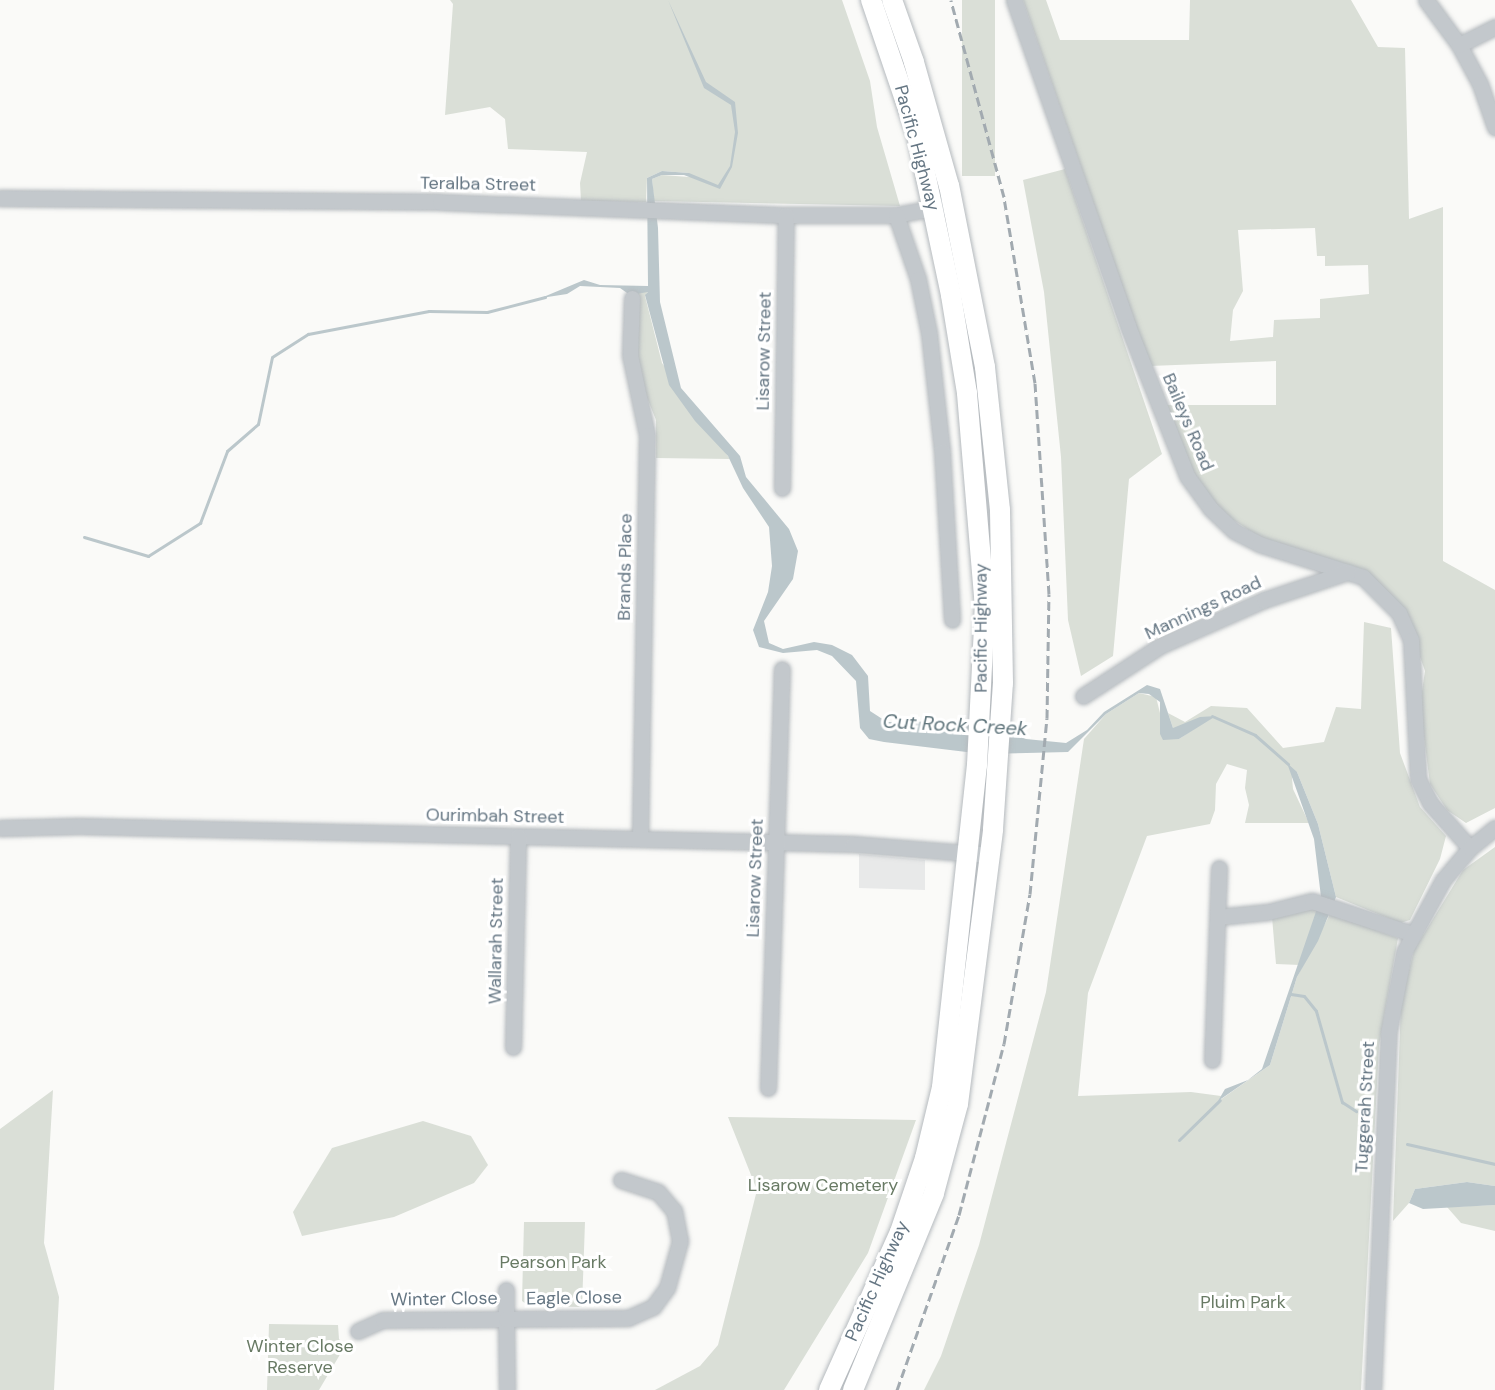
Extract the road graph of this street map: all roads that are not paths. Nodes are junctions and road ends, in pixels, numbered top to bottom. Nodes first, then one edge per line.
1 (871, 0) edge
2 (892, 0) edge
3 (1014, 0) edge
4 (1426, 0) edge
5 (1495, 27) edge
6 (1459, 45) junction
7 (1495, 127) edge
8 (0, 198) edge
9 (954, 204) junction
10 (933, 207) junction
11 (786, 215) junction
12 (896, 215) junction
13 (632, 298) dead end
14 (782, 488) dead end
15 (1347, 572) junction
16 (952, 620) dead end
17 (782, 669) dead end
18 (1083, 696) dead end
19 (0, 828) edge
20 (1495, 828) edge
21 (518, 836) junction
22 (640, 838) junction
23 (776, 842) junction
24 (1470, 848) junction
25 (968, 852) junction
26 (990, 855) junction
27 (1219, 868) dead end
28 (1218, 917) junction
29 (1413, 934) junction
30 (513, 1047) dead end
31 (1212, 1060) dead end
32 (768, 1088) dead end
33 (621, 1180) dead end
34 (506, 1290) dead end
35 (506, 1319) junction
36 (358, 1331) dead end
37 (507, 1390) edge
38 (829, 1390) edge
39 (853, 1390) edge
40 (1373, 1390) edge

1 - 10 main road, Pacific Highway
2 - 9 main road, Pacific Highway
3 - 15 street, Baileys Road
4 - 6 street
5 - 6 street
6 - 7 street
8 - 11 street, Teralba Street
9 - 10 street, Teralba Street
9 - 26 main road, Pacific Highway
10 - 12 street, Teralba Street
10 - 25 main road, Pacific Highway
11 - 12 street, Teralba Street
11 - 14 street, Lisarow Street
12 - 16 street, Pacific Highway
13 - 22 street, Brands Place
15 - 18 street, Mannings Road
15 - 24 street, Baileys Road
17 - 23 street, Lisarow Street
19 - 21 street, Ourimbah Street
20 - 24 street, Tuggerah Street
21 - 22 street, Ourimbah Street
21 - 30 street, Wallarah Street
22 - 23 street, Ourimbah Street
23 - 25 street, Ourimbah Street
23 - 32 street, Lisarow Street
24 - 29 street, Tuggerah Street
25 - 26 street, Ourimbah Street
25 - 38 main road, Pacific Highway
26 - 39 main road, Pacific Highway
27 - 28 street
28 - 29 street
28 - 31 street
29 - 40 street, Tuggerah Street
33 - 35 street, Eagle Close
34 - 35 street, Winter Close
35 - 36 street, Winter Close
35 - 37 street

